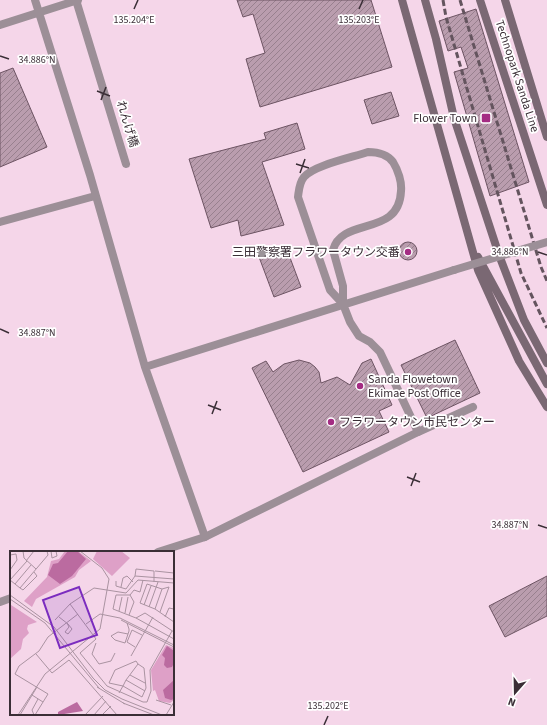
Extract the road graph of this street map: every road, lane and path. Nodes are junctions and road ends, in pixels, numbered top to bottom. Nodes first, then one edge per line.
1 (35, 0) edge
2 (77, 0) edge
3 (402, 0) edge
4 (425, 0) edge
5 (480, 0) edge
6 (505, 0) edge
7 (39, 12) junction
8 (0, 25) edge
9 (547, 137) edge
10 (126, 164) dead end
11 (95, 196) junction
12 (547, 205) edge
13 (0, 222) edge
14 (547, 242) edge
15 (471, 245) junction
16 (342, 304) junction
17 (547, 363) edge
18 (145, 367) junction
19 (547, 384) edge
20 (473, 406) dead end
21 (547, 407) edge
22 (418, 432) junction
23 (205, 537) junction
24 (161, 551) edge
25 (10, 598) edge
26 (0, 602) edge

1 - 7 street
2 - 7 street
2 - 10 street, れんげ橋, bridge
3 - 15 main road
4 - 17 main road
5 - 12 main road, Technopark Sanda Line
6 - 9 main road
7 - 8 street
7 - 11 street
11 - 13 street
11 - 18 street
14 - 16 street, bridge
15 - 19 main road
15 - 21 main road
16 - 16 street
16 - 18 street
16 - 22 street
18 - 23 street
20 - 22 street
22 - 23 street
23 - 24 street
25 - 26 street

